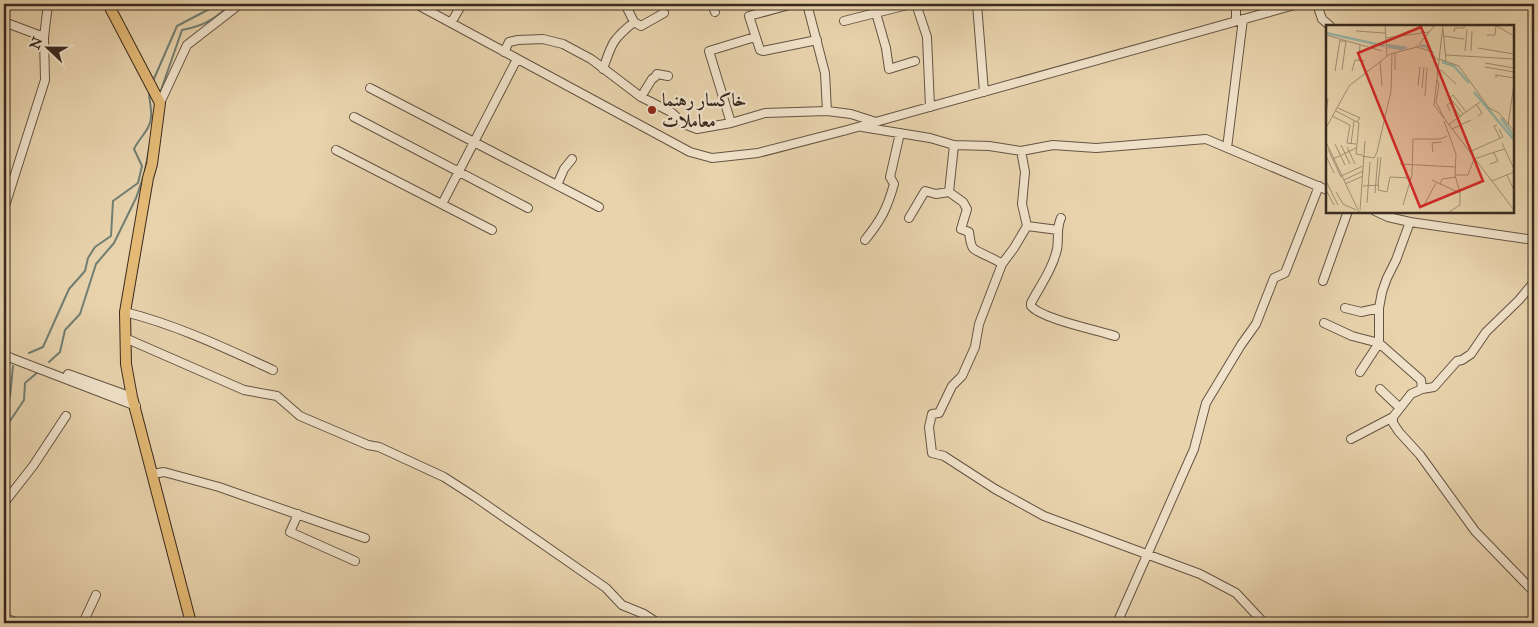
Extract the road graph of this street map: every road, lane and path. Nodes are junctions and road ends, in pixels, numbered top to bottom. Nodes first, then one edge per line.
1 (48, 4) edge
2 (108, 4) edge
3 (240, 4) edge
4 (416, 4) edge
5 (462, 4) edge
6 (625, 4) edge
7 (712, 4) edge
8 (793, 4) edge
9 (807, 4) edge
10 (911, 4) edge
11 (916, 4) edge
12 (977, 4) edge
13 (1236, 4) edge
14 (1298, 4) edge
15 (1317, 4) edge
16 (715, 12) dead end
17 (876, 12) junction
18 (664, 13) dead end
19 (1240, 20) junction
20 (844, 21) dead end
21 (4, 22) edge
22 (634, 22) junction
23 (451, 23) junction
24 (1329, 25) edge
25 (44, 36) junction
26 (756, 37) junction
27 (817, 40) junction
28 (504, 52) junction
29 (517, 59) junction
30 (915, 61) dead end
31 (603, 68) junction
32 (668, 76) dead end
33 (370, 88) dead end
34 (984, 92) junction
35 (640, 98) junction
36 (160, 102) junction
37 (930, 107) junction
38 (827, 111) junction
39 (354, 117) dead end
40 (876, 122) junction
41 (731, 123) junction
42 (860, 127) junction
43 (900, 133) junction
44 (475, 142) junction
45 (954, 144) junction
46 (1227, 148) junction
47 (336, 150) dead end
48 (1021, 151) junction
49 (572, 159) dead end
50 (459, 173) junction
51 (557, 185) junction
52 (1323, 188) edge
53 (949, 192) junction
54 (442, 204) junction
55 (599, 207) dead end
56 (528, 208) dead end
57 (4, 209) edge
58 (1348, 212) edge
59 (1390, 214) edge
60 (909, 218) dead end
61 (1061, 218) dead end
62 (1410, 222) junction
63 (1027, 226) junction
64 (492, 230) dead end
65 (1058, 230) junction
66 (865, 240) dead end
67 (1534, 240) edge
68 (1002, 264) junction
69 (1323, 281) dead end
70 (1534, 282) edge
71 (1345, 308) dead end
72 (1380, 308) junction
73 (125, 312) junction
74 (1324, 324) dead end
75 (1115, 336) dead end
76 (125, 338) junction
77 (1379, 343) junction
78 (5, 354) edge
79 (273, 370) dead end
80 (1360, 372) dead end
81 (1380, 388) dead end
82 (1422, 389) junction
83 (134, 401) junction
84 (1400, 408) junction
85 (66, 416) dead end
86 (1392, 417) junction
87 (1351, 439) dead end
88 (153, 474) junction
89 (4, 503) edge
90 (298, 514) junction
91 (365, 538) dead end
92 (1148, 554) junction
93 (354, 560) dead end
94 (1534, 592) edge
95 (96, 594) dead end
96 (4, 617) edge
97 (1256, 620) edge
98 (17, 623) edge
99 (83, 623) edge
100 (191, 623) edge
101 (658, 623) edge
102 (1117, 623) edge
103 (1264, 623) edge

1 - 25 street
2 - 36 main road
3 - 36 street
4 - 23 street
5 - 23 street
6 - 22 street
7 - 16 street
8 - 26 street
9 - 27 street
10 - 17 street
11 - 37 street
12 - 34 street
13 - 19 street
14 - 19 street
15 - 24 street
17 - 20 street
17 - 30 street
18 - 22 street
19 - 34 street
19 - 46 street
21 - 25 street
22 - 31 street
23 - 28 street
25 - 57 street
26 - 27 street
26 - 41 street
27 - 38 street
28 - 29 street
28 - 31 street
29 - 42 street
29 - 44 street
31 - 35 street
32 - 35 street
33 - 44 street
34 - 37 street
35 - 41 street
36 - 73 main road
37 - 40 street
38 - 40 street
38 - 41 street
39 - 50 street
40 - 42 street
42 - 43 street
43 - 45 street
43 - 66 street
44 - 50 street
44 - 51 street
45 - 48 street
45 - 53 street
46 - 48 street
46 - 52 street
47 - 54 street
48 - 63 street
49 - 51 street
50 - 54 street
50 - 56 street
51 - 55 street
52 - 92 street
53 - 60 street
53 - 68 street
54 - 64 street
58 - 69 street
59 - 62 street
61 - 65 street
62 - 67 street
62 - 72 street
63 - 65 street
63 - 68 street
65 - 75 street
68 - 92 street
70 - 82 street
71 - 72 street
72 - 77 street
73 - 76 main road
73 - 79 street
74 - 77 street
76 - 83 main road
76 - 101 street
77 - 80 street
77 - 82 street
78 - 83 street
81 - 84 street
82 - 84 street
83 - 88 main road
84 - 86 street
85 - 89 street
86 - 87 street
86 - 94 street
88 - 90 street
88 - 100 main road
90 - 91 street
90 - 93 street
92 - 97 street
92 - 102 street
95 - 99 street
96 - 98 street
97 - 103 street

